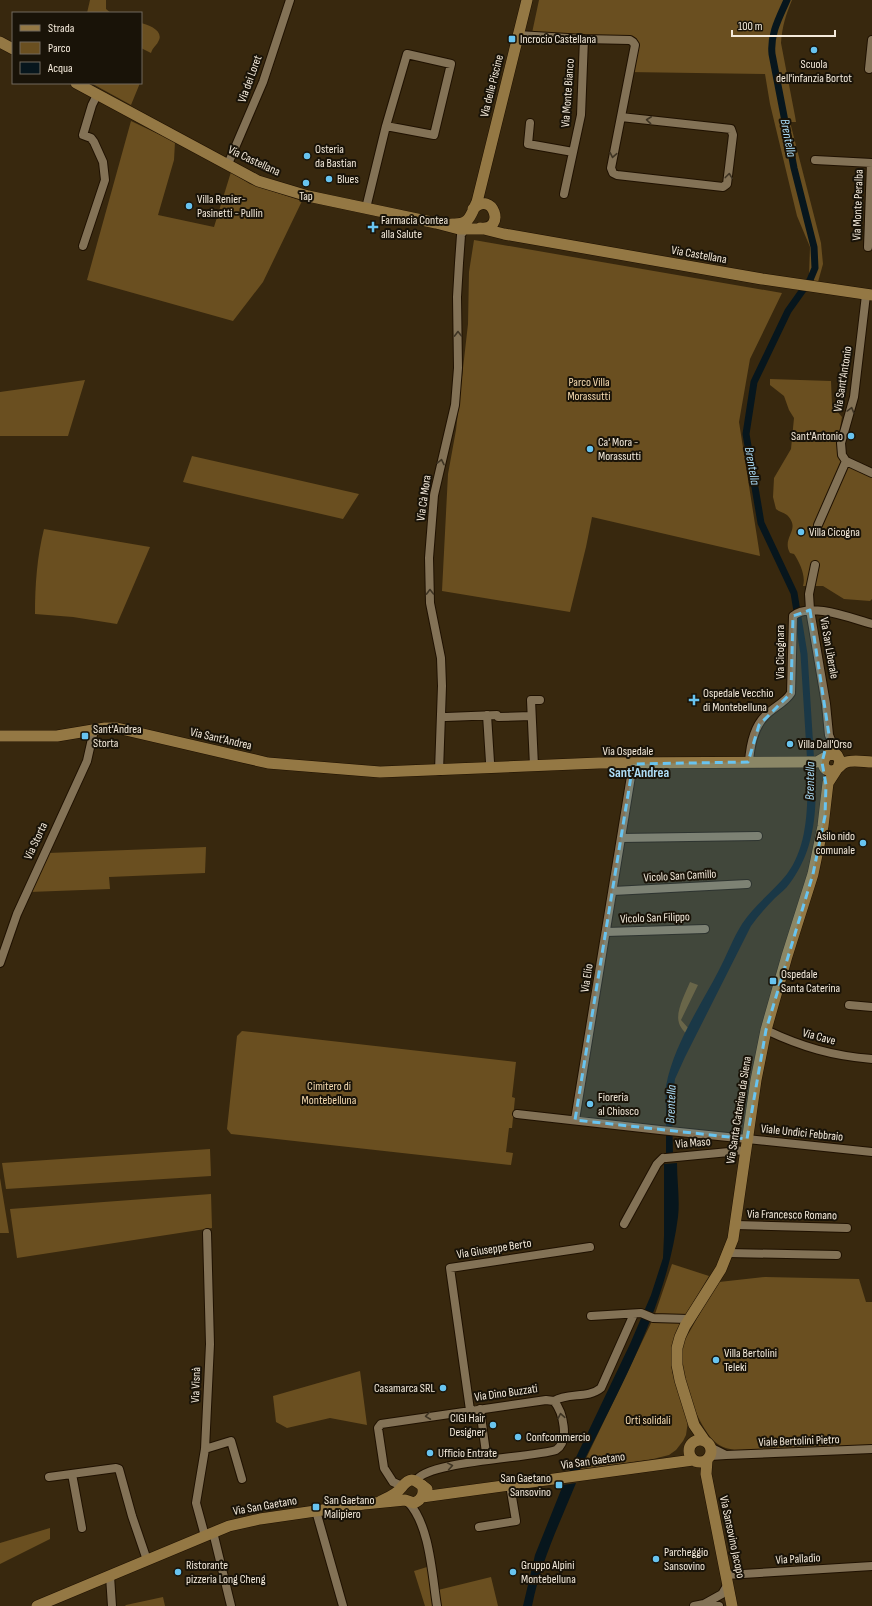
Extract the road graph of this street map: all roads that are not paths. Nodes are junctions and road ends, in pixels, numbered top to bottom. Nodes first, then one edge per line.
1 (290, 0) edge
2 (526, 0) edge
3 (518, 35) junction
4 (584, 39) junction
5 (872, 40) edge
6 (0, 42) edge
7 (12, 48) edge
8 (869, 69) dead end
9 (78, 84) edge
10 (97, 95) junction
11 (621, 116) junction
12 (530, 123) dead end
13 (386, 126) junction
14 (573, 152) junction
15 (815, 160) dead end
16 (871, 163) edge
17 (228, 164) junction
18 (482, 178) junction
19 (564, 194) dead end
20 (366, 208) junction
21 (472, 211) junction
22 (494, 211) junction
23 (436, 223) junction
24 (482, 229) junction
25 (464, 230) junction
26 (521, 236) junction
27 (83, 246) dead end
28 (868, 247) dead end
29 (869, 295) edge
30 (846, 461) junction
31 (872, 473) edge
32 (818, 525) dead end
33 (815, 565) dead end
34 (810, 610) junction
35 (872, 624) edge
36 (540, 700) dead end
37 (487, 715) junction
38 (532, 716) junction
39 (446, 717) dead end
40 (94, 730) junction
41 (829, 735) junction
42 (0, 736) edge
43 (490, 762) dead end
44 (749, 762) junction
45 (820, 762) junction
46 (838, 762) junction
47 (872, 762) edge
48 (633, 764) junction
49 (534, 766) junction
50 (438, 771) junction
51 (826, 791) junction
52 (758, 836) dead end
53 (621, 838) junction
54 (747, 884) dead end
55 (613, 891) junction
56 (705, 929) dead end
57 (606, 932) junction
58 (0, 963) edge
59 (849, 1005) dead end
60 (872, 1007) edge
61 (766, 1030) junction
62 (871, 1060) edge
63 (517, 1114) dead end
64 (575, 1120) junction
65 (747, 1139) junction
66 (745, 1151) junction
67 (872, 1152) edge
68 (624, 1224) dead end
69 (736, 1225) junction
70 (847, 1228) dead end
71 (207, 1233) dead end
72 (590, 1247) dead end
73 (728, 1253) junction
74 (837, 1255) dead end
75 (634, 1314) junction
76 (591, 1316) dead end
77 (689, 1319) junction
78 (554, 1401) junction
79 (480, 1409) junction
80 (470, 1410) junction
81 (205, 1449) junction
82 (872, 1450) edge
83 (701, 1452) junction
84 (487, 1460) junction
85 (72, 1474) junction
86 (49, 1477) dead end
87 (242, 1479) dead end
88 (419, 1483) junction
89 (510, 1485) junction
90 (401, 1488) junction
91 (446, 1494) junction
92 (421, 1498) junction
93 (406, 1501) junction
94 (369, 1504) junction
95 (316, 1511) junction
96 (419, 1517) junction
97 (479, 1527) dead end
98 (82, 1528) dead end
99 (209, 1534) junction
100 (147, 1560) junction
101 (872, 1566) edge
102 (110, 1576) junction
103 (727, 1580) junction
104 (704, 1604) junction
105 (41, 1605) edge
106 (112, 1606) edge
107 (231, 1606) edge
108 (343, 1606) edge
109 (437, 1606) edge
110 (694, 1606) edge
111 (719, 1606) edge
112 (732, 1606) edge

1 - 17 street, Via dei Loret
2 - 3 street, Via delle Piscine
3 - 4 street
3 - 18 street, Via delle Piscine
4 - 11 street
4 - 14 street, Via Monte Bianco
5 - 8 street
6 - 7 street
9 - 10 street, Via Castellana
10 - 17 street, Via Castellana
10 - 27 street
11 -> 11 street
12 - 14 street
13 - 13 street
13 - 20 street
14 - 19 street, Via Monte Bianco
15 - 16 street, Via Monte Peralba
16 - 28 street, Via Monte Peralba
17 - 20 street, Via Castellana
18 - 21 street, Via delle Piscine
18 - 22 street, Via delle Piscine
20 - 23 street, Via Castellana
21 - 22 street
21 - 23 street, Via Castellana
21 - 24 street
22 - 24 street
22 - 26 street, Via Castellana
23 - 25 street, Via Castellana
24 - 25 street, Via Castellana
24 - 26 street, Via Castellana
50 -> 25 street, Via Cà Mora
26 - 29 street, Via Castellana
30 -> 29 street, Via Sant'Antonio
30 - 31 street
30 - 32 street
33 - 34 street, Via San Liberale
34 - 35 street
34 - 41 street, Via San Liberale
34 - 44 street, Via Cicognara
36 - 38 street
37 - 38 street
37 - 39 street
37 - 43 street
38 - 49 street
40 - 42 street, Via Sant'Andrea
40 - 50 street, Via Sant'Andrea
40 - 58 street, Via Storta
41 - 45 street, Via San Liberale
41 - 46 street, Via San Liberale
44 - 45 street, Via Ospedale
44 - 48 street, Via Ospedale
45 - 46 street
45 - 46 street
45 - 51 street, Via Santa Caterina da Siena
46 - 47 street
46 - 51 street, Via Santa Caterina da Siena
48 - 49 street, Via Ospedale
48 - 53 street, Via Elio
49 - 50 street, Via Ospedale
51 - 61 street, Via Santa Caterina da Siena
52 - 53 street
53 - 55 street, Via Elio
54 - 55 street, Vicolo San Camillo
55 - 57 street, Via Elio
56 - 57 street, Vicolo San Filippo
57 - 64 street, Via Elio
59 - 60 street
61 - 62 street, Via Cave
61 - 65 street, Via Santa Caterina da Siena
63 - 64 street, Viale Undici Febbraio
64 - 65 street, Viale Undici Febbraio
65 - 66 street, Via Santa Caterina da Siena
65 - 67 street, Viale Undici Febbraio
66 - 68 street, Via Maso
66 - 69 street, Via Santa Caterina da Siena
69 - 70 street, Via Francesco Romano
69 - 73 street, Via Santa Caterina da Siena
71 - 81 street, Via Visnà
72 - 80 street, Via Giuseppe Berto
73 - 74 street
73 - 77 street, Via Santa Caterina da Siena
75 - 76 street
75 - 77 street
75 - 78 street
77 - 83 street, Via Santa Caterina da Siena
78 - 79 street, Via Dino Buzzati
84 -> 78 street, Via Dino Buzzati
79 - 80 street, Via Dino Buzzati
79 - 84 street
80 -> 90 street, Via Dino Buzzati
81 - 87 street
81 - 99 street, Via Visnà
82 - 83 street, Viale Bertolini Pietro
83 - 89 street, Via San Gaetano
83 - 103 street, Via Sansovino Jacopo
88 -> 84 street, Via Dino Buzzati
85 - 86 street
85 - 98 street
85 - 100 street
88 - 90 street, Via San Gaetano
88 - 91 street, Via San Gaetano
88 - 92 street
89 - 91 street, Via San Gaetano
89 - 97 street
90 - 93 street
90 - 94 street, Via San Gaetano
91 - 92 street, Via San Gaetano
92 - 93 street, Via San Gaetano
92 - 96 street
93 - 94 street, Via San Gaetano
93 - 96 street
94 - 95 street, Via San Gaetano
95 - 99 street, Via San Gaetano
95 - 108 street
96 - 109 street
99 - 100 street, Via San Gaetano
99 - 107 street, Via Visnà
100 - 102 street, Via San Gaetano
101 - 103 street, Via Palladio
102 - 105 street, Via San Gaetano
102 - 106 street
103 - 104 street
103 - 112 street, Via Sansovino Jacopo
104 - 110 street
104 - 111 street

